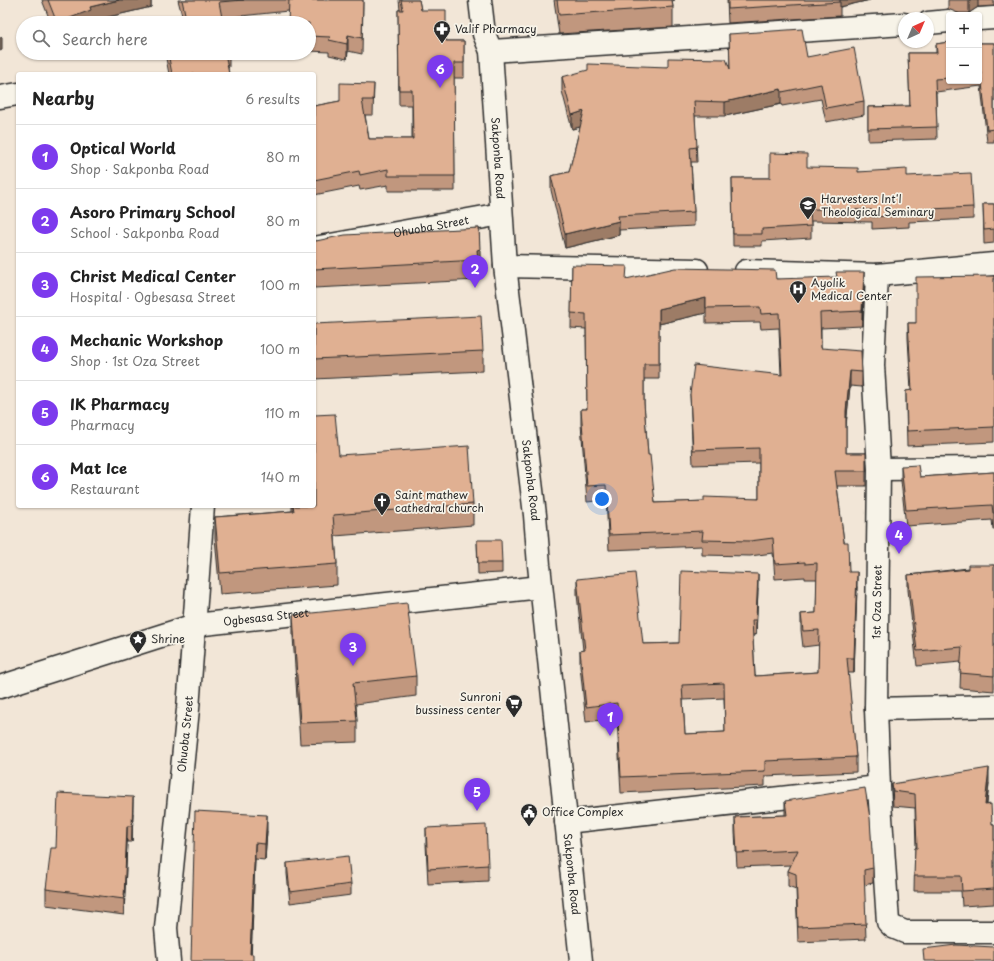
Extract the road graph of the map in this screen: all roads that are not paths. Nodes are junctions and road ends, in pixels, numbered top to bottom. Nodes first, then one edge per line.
1 (480, 0) edge
2 (994, 18) edge
3 (982, 19) edge
4 (946, 21) edge
5 (934, 22) edge
6 (898, 24) edge
7 (491, 51) junction
8 (16, 94) edge
9 (0, 97) edge
10 (502, 214) junction
11 (316, 248) edge
12 (994, 264) edge
13 (505, 266) junction
14 (877, 275) junction
15 (994, 468) edge
16 (879, 469) junction
17 (203, 508) edge
18 (541, 587) junction
19 (195, 625) junction
20 (0, 687) edge
21 (994, 706) edge
22 (876, 709) junction
23 (879, 787) junction
24 (566, 822) junction
25 (994, 932) edge
26 (169, 961) edge
27 (581, 961) edge

1 - 7 street, Sakponba Road
2 - 3 street
4 - 5 street
6 - 7 street
7 - 10 street, Sakponba Road
8 - 9 street
10 - 11 street, Ohuoba Street
10 - 13 street, Sakponba Road
12 - 14 street
13 - 14 street
13 - 18 street, Sakponba Road
14 - 16 street, 1st Oza Street
15 - 16 street
16 - 22 street, 1st Oza Street
17 - 19 street, Ohuoba Street
18 - 19 street, Ogbesasa Street
18 - 24 street, Sakponba Road
19 - 20 street, Ogbesasa Street
19 - 26 street, Ohuoba Street
21 - 22 street
22 - 23 street, 1st Oza Street
23 - 24 street
23 - 25 street, 1st Oza Street
24 - 27 street, Sakponba Road

